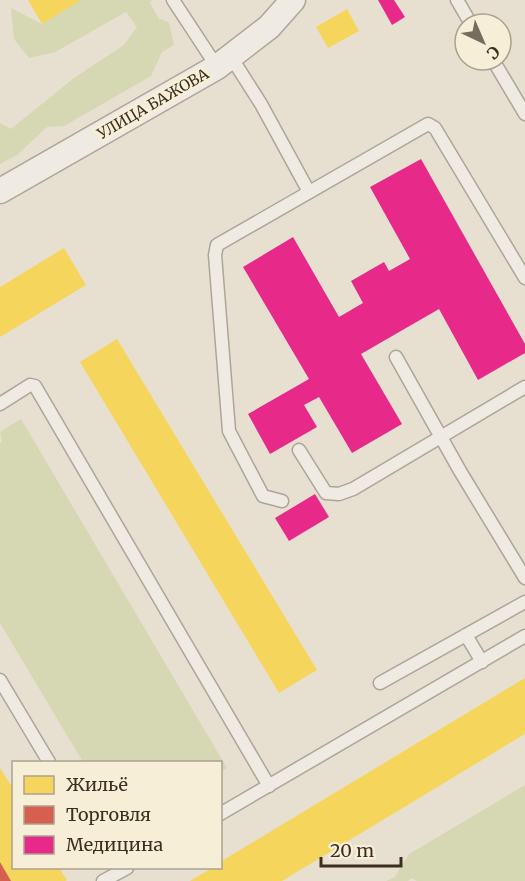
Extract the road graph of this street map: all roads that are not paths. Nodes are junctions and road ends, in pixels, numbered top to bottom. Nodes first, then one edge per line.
1 (174, 0) edge
2 (293, 0) edge
3 (224, 62) junction
4 (500, 72) edge
5 (525, 114) edge
6 (0, 191) edge
7 (309, 192) junction
8 (525, 278) edge
9 (396, 357) dead end
10 (525, 387) edge
11 (0, 404) edge
12 (442, 438) junction
13 (299, 450) dead end
14 (282, 501) dead end
15 (525, 578) edge
16 (525, 602) edge
17 (466, 635) junction
18 (525, 636) edge
19 (482, 662) junction
20 (0, 680) edge
21 (380, 683) dead end
22 (48, 761) edge
23 (269, 786) junction
24 (222, 813) edge
25 (118, 870) edge
26 (103, 881) edge

1 - 3 lane
2 - 3 street, УЛИЦА БАЖОВА
3 - 6 street, УЛИЦА БАЖОВА
3 - 7 lane
4 - 5 lane
7 - 8 lane
7 - 14 lane
9 - 12 lane
10 - 12 lane
11 - 23 lane
12 - 13 lane
12 - 15 lane
16 - 17 lane
17 - 19 lane
17 - 21 lane
18 - 19 lane
19 - 23 lane
20 - 22 lane
23 - 24 lane
25 - 26 lane

